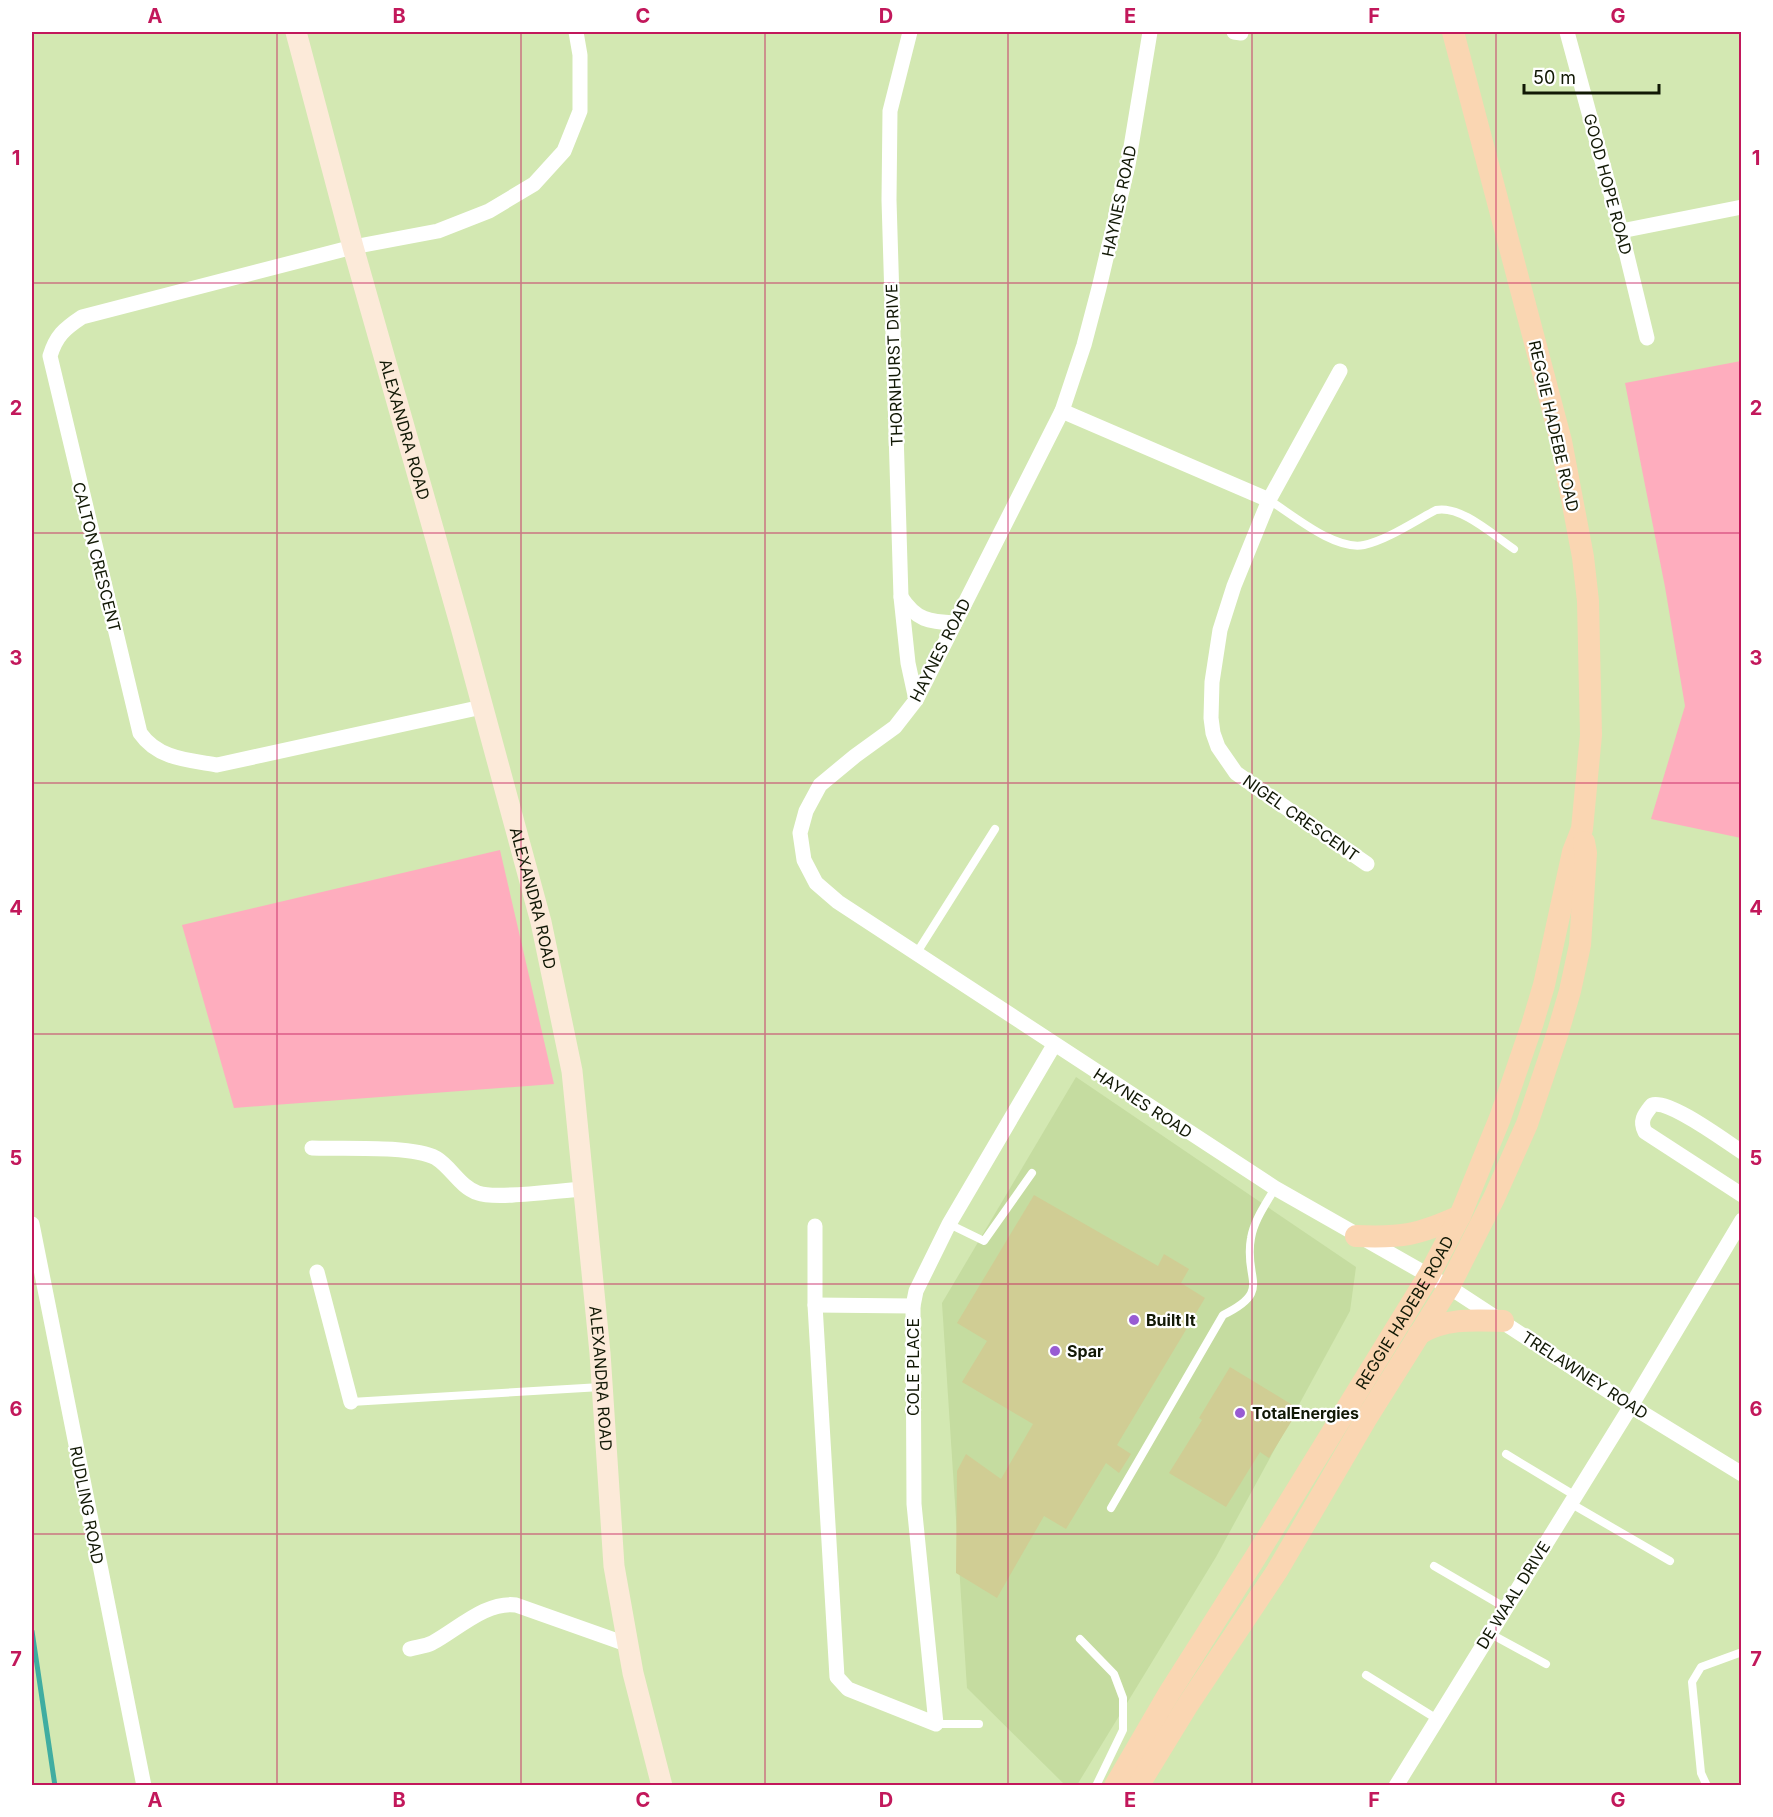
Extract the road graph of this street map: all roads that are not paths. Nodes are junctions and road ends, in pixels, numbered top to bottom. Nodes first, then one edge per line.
1 (296, 32) edge
2 (576, 32) edge
3 (910, 32) edge
4 (1150, 32) edge
5 (1454, 32) edge
6 (1567, 32) edge
7 (1742, 207) edge
8 (1622, 231) junction
9 (353, 247) junction
10 (1647, 338) dead end
11 (1340, 371) dead end
12 (1062, 411) junction
13 (1269, 500) junction
14 (1514, 549) dead end
15 (901, 597) junction
16 (955, 622) junction
17 (916, 700) junction
18 (482, 707) junction
19 (996, 829) dead end
20 (1582, 829) junction
21 (1367, 864) dead end
22 (916, 954) junction
23 (1054, 1045) junction
24 (312, 1148) dead end
25 (1742, 1152) edge
26 (1032, 1173) dead end
27 (1275, 1188) junction
28 (584, 1189) junction
29 (1742, 1196) edge
30 (1460, 1216) junction
31 (1742, 1220) edge
32 (32, 1224) edge
33 (949, 1224) junction
34 (815, 1226) dead end
35 (1356, 1236) junction
36 (317, 1272) dead end
37 (1429, 1275) junction
38 (1449, 1287) junction
39 (815, 1305) junction
40 (913, 1306) junction
41 (1503, 1321) junction
42 (1419, 1334) junction
43 (602, 1386) junction
44 (351, 1402) joint
45 (1631, 1406) junction
46 (1506, 1454) dead end
47 (1742, 1474) edge
48 (1572, 1499) junction
49 (1111, 1508) dead end
50 (1670, 1562) dead end
51 (1434, 1566) dead end
52 (1506, 1608) junction
53 (1490, 1633) junction
54 (1080, 1639) dead end
55 (629, 1645) junction
56 (410, 1649) dead end
57 (1742, 1652) edge
58 (1546, 1664) dead end
59 (1366, 1675) dead end
60 (1437, 1719) junction
61 (936, 1724) junction
62 (979, 1724) dead end
63 (144, 1785) edge
64 (662, 1785) edge
65 (1096, 1785) edge
66 (1115, 1785) edge
67 (1138, 1785) edge
68 (1396, 1785) edge
69 (1707, 1785) edge

1 - 9 street, ALEXANDRA ROAD
2 - 9 street, CALTON CRESCENT
3 - 15 street, THORNHURST DRIVE
4 - 12 street, HAYNES ROAD
5 - 20 main road, REGGIE HADEBE ROAD
6 - 8 street, GOOD HOPE ROAD
7 - 8 street
8 - 10 street, GOOD HOPE ROAD
9 - 18 street, ALEXANDRA ROAD
9 - 18 street, CALTON CRESCENT
11 - 13 street, NIGEL CRESCENT
12 - 13 street
12 - 16 street, HAYNES ROAD
13 - 14 lane
13 - 21 street, NIGEL CRESCENT
15 - 16 street
15 - 17 street, THORNHURST DRIVE
16 - 17 street, HAYNES ROAD
17 - 22 street, HAYNES ROAD
18 - 28 street, ALEXANDRA ROAD
19 - 22 lane
20 - 30 main road, REGGIE HADEBE ROAD
20 - 38 main road, REGGIE HADEBE ROAD
22 - 23 street, HAYNES ROAD
23 - 27 street, HAYNES ROAD
23 - 33 street, COLE PLACE
24 - 28 street
25 - 29 street
26 - 33 lane
27 - 35 street, HAYNES ROAD
27 - 49 lane
28 - 43 street, ALEXANDRA ROAD
30 - 35 main road
30 - 37 main road, REGGIE HADEBE ROAD
31 - 45 street, DE WAAL DRIVE
32 - 63 street, RUDLING ROAD
33 - 40 street, COLE PLACE
34 - 39 street
35 - 37 street, HAYNES ROAD
36 - 44 street
37 - 38 street, TRELAWNEY ROAD
37 - 66 main road, REGGIE HADEBE ROAD
38 - 41 street, TRELAWNEY ROAD
38 - 42 main road, REGGIE HADEBE ROAD
39 - 40 street
39 - 61 street
40 - 61 street, COLE PLACE
41 - 42 main road
41 - 45 street, TRELAWNEY ROAD
42 - 67 main road, REGGIE HADEBE ROAD
43 - 44 lane
43 - 55 street, ALEXANDRA ROAD
45 - 47 street, TRELAWNEY ROAD
45 - 48 street, DE WAAL DRIVE
46 - 48 lane
48 - 50 lane
48 - 52 street, DE WAAL DRIVE
51 - 52 lane
52 - 53 street, DE WAAL DRIVE
53 - 58 lane
53 - 60 street, DE WAAL DRIVE
54 - 65 lane
55 - 56 street
55 - 64 street, ALEXANDRA ROAD
57 - 69 lane
59 - 60 lane
60 - 68 street, DE WAAL DRIVE
61 - 62 lane

